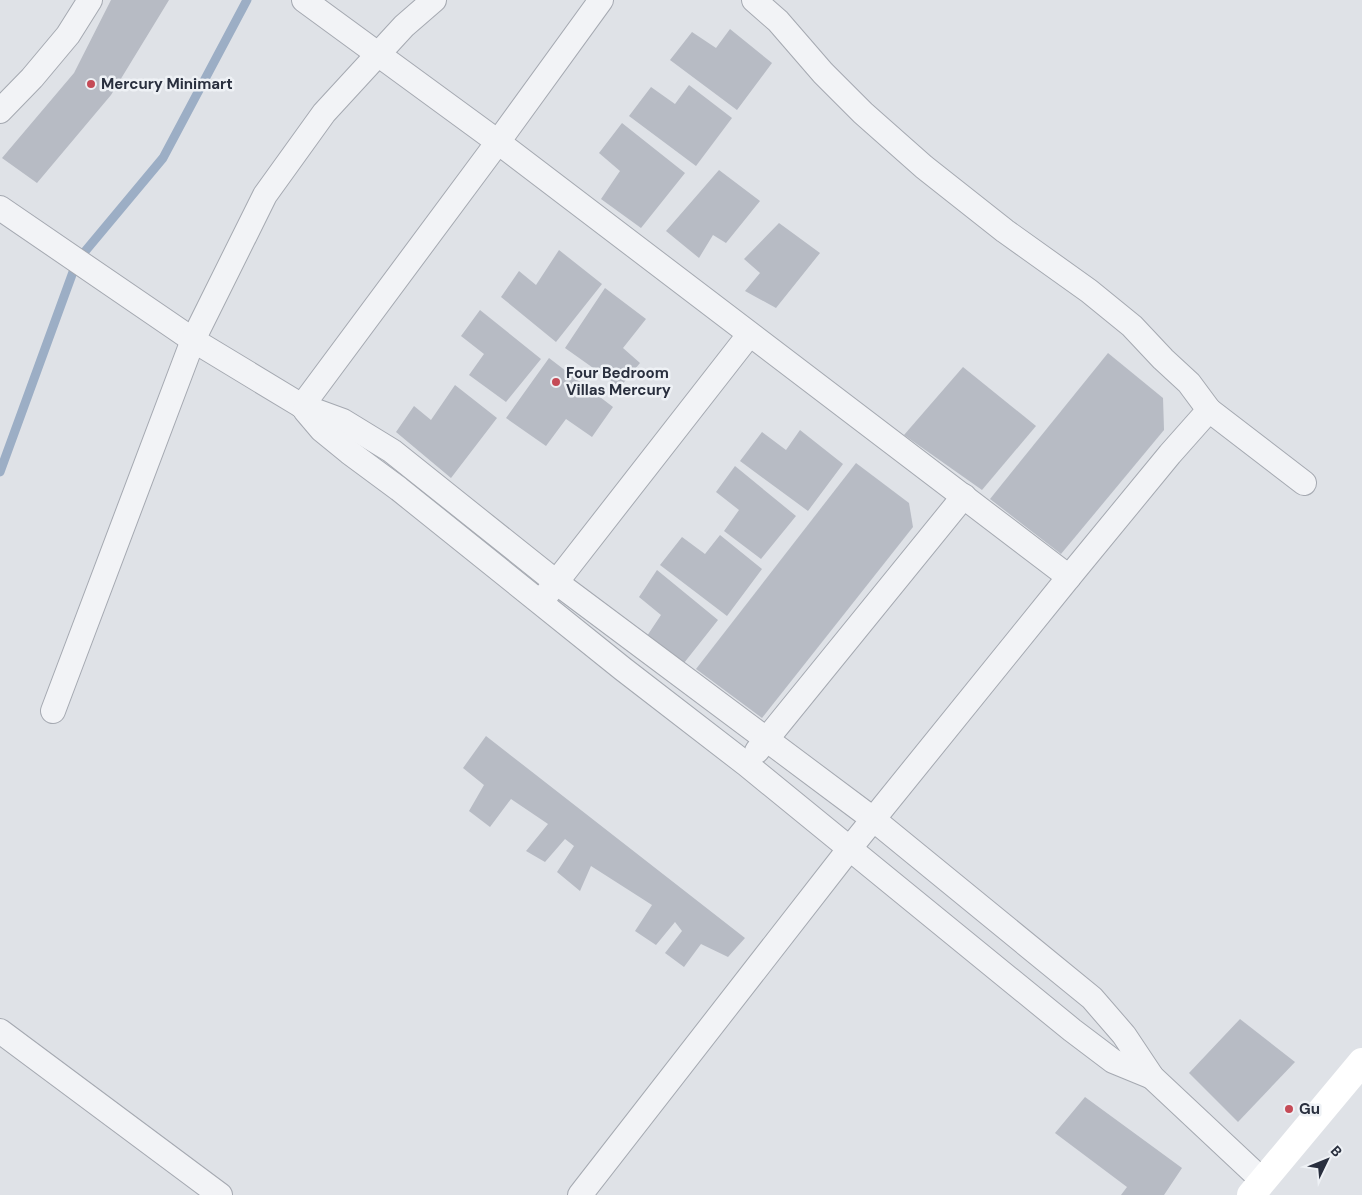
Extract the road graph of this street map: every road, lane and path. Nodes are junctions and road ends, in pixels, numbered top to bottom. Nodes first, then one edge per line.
1 (90, 0) edge
2 (304, 0) edge
3 (434, 0) edge
4 (601, 0) edge
5 (754, 0) edge
6 (377, 54) junction
7 (0, 111) edge
8 (498, 142) junction
9 (0, 208) edge
10 (749, 335) junction
11 (193, 340) junction
12 (302, 406) junction
13 (1209, 410) junction
14 (1304, 483) dead end
15 (964, 496) junction
16 (1068, 577) junction
17 (556, 582) junction
18 (540, 603) junction
19 (53, 711) dead end
20 (766, 739) junction
21 (746, 764) junction
22 (873, 819) junction
23 (850, 848) junction
24 (0, 1031) edge
25 (1362, 1062) edge
26 (1152, 1077) junction
27 (1257, 1188) edge
28 (220, 1195) edge
29 (580, 1195) edge

1 - 7 street
2 - 6 street
3 - 6 street
4 - 8 street
5 - 13 street
6 - 8 street
6 - 11 street
8 - 10 street
8 - 12 street
9 - 11 street
10 - 15 street
10 - 17 street
11 - 12 street
11 - 19 street
12 - 17 street
12 - 18 street
13 - 14 street
13 - 16 street
15 - 16 street
15 - 20 street
16 - 22 street
17 - 18 street
17 - 20 street
18 - 21 street
20 - 21 street
20 - 22 street
21 - 23 street
22 - 23 street
22 - 26 street
23 - 26 street
23 - 29 street
24 - 28 street
25 - 27 main road
26 - 27 street

